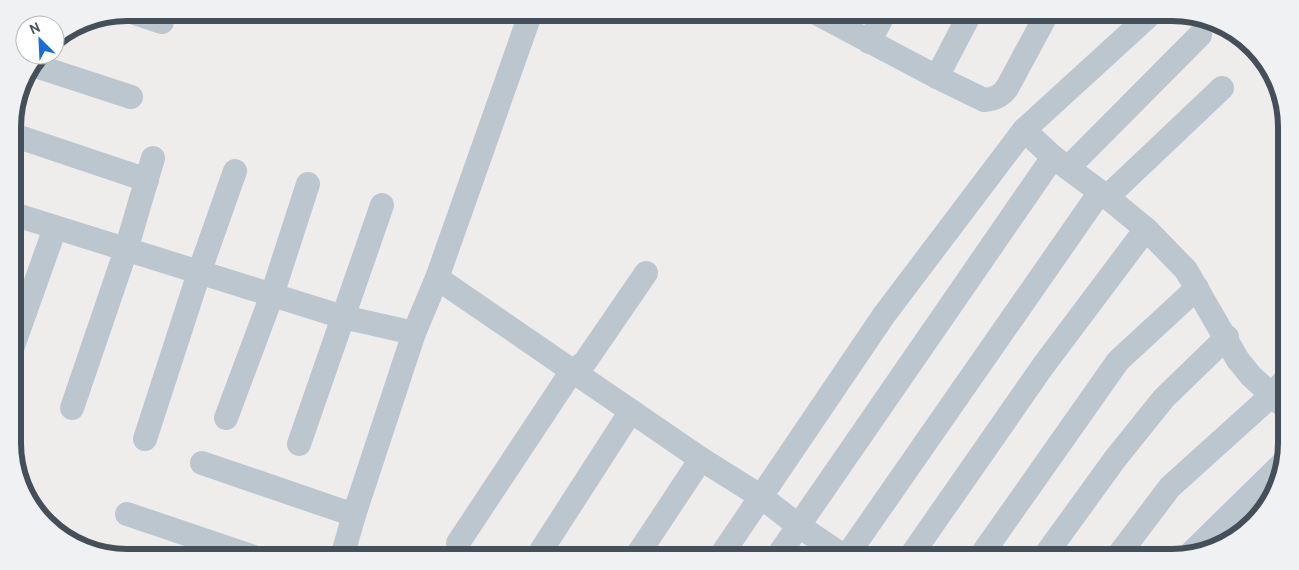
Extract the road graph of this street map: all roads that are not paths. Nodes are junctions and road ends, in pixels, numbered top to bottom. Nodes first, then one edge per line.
1 (159, 21) edge
2 (528, 21) edge
3 (830, 21) edge
4 (880, 21) edge
5 (966, 21) edge
6 (1043, 21) edge
7 (1143, 21) edge
8 (162, 22) dead end
9 (1200, 34) dead end
10 (869, 42) junction
11 (40, 67) edge
12 (937, 77) junction
13 (1222, 88) dead end
14 (131, 97) dead end
15 (1024, 130) junction
16 (21, 137) edge
17 (1060, 163) junction
18 (235, 171) dead end
19 (308, 184) dead end
20 (1103, 194) junction
21 (382, 205) dead end
22 (21, 217) edge
23 (55, 228) junction
24 (1146, 229) junction
25 (126, 250) junction
26 (200, 273) junction
27 (646, 273) dead end
28 (438, 278) junction
29 (1197, 288) junction
30 (272, 295) junction
31 (343, 317) junction
32 (21, 324) edge
33 (414, 333) junction
34 (1227, 338) junction
35 (572, 370) junction
36 (1278, 392) edge
37 (1278, 397) edge
38 (72, 408) dead end
39 (631, 411) junction
40 (226, 418) dead end
41 (145, 439) dead end
42 (299, 444) dead end
43 (701, 459) junction
44 (202, 463) dead end
45 (1273, 472) edge
46 (760, 496) junction
47 (127, 514) dead end
48 (354, 515) junction
49 (799, 526) junction
50 (458, 543) dead end
51 (1199, 545) edge
52 (228, 549) edge
53 (345, 549) edge
54 (542, 549) edge
55 (641, 549) edge
56 (725, 549) edge
57 (783, 549) edge
58 (834, 549) edge
59 (852, 549) edge
60 (916, 549) edge
61 (986, 549) edge
62 (1050, 549) edge
63 (1124, 549) edge

1 - 8 street
2 - 28 street
3 - 10 street
4 - 10 street
5 - 12 street
6 - 12 street
7 - 15 street
9 - 17 street
10 - 12 street
11 - 14 street
13 - 20 street
15 - 17 street
15 - 46 street
16 - 25 street
17 - 20 street
17 - 49 street
18 - 26 street
19 - 30 street
20 - 24 street
20 - 59 street
21 - 31 street
22 - 23 street
23 - 25 street
23 - 32 street
24 - 29 street
24 - 60 street
25 - 26 street
25 - 38 street
26 - 30 street
26 - 41 street
27 - 35 street
28 - 33 street
28 - 35 street
29 - 34 street
29 - 61 street
30 - 31 street
30 - 40 street
31 - 33 street
31 - 42 street
33 - 48 street
34 - 36 street
34 - 62 street
35 - 39 street
35 - 50 street
37 - 63 street
39 - 43 street
39 - 54 street
43 - 46 street
43 - 55 street
44 - 48 street
45 - 51 street
46 - 49 street
46 - 56 street
47 - 52 street
48 - 53 street
49 - 57 street
49 - 58 street

